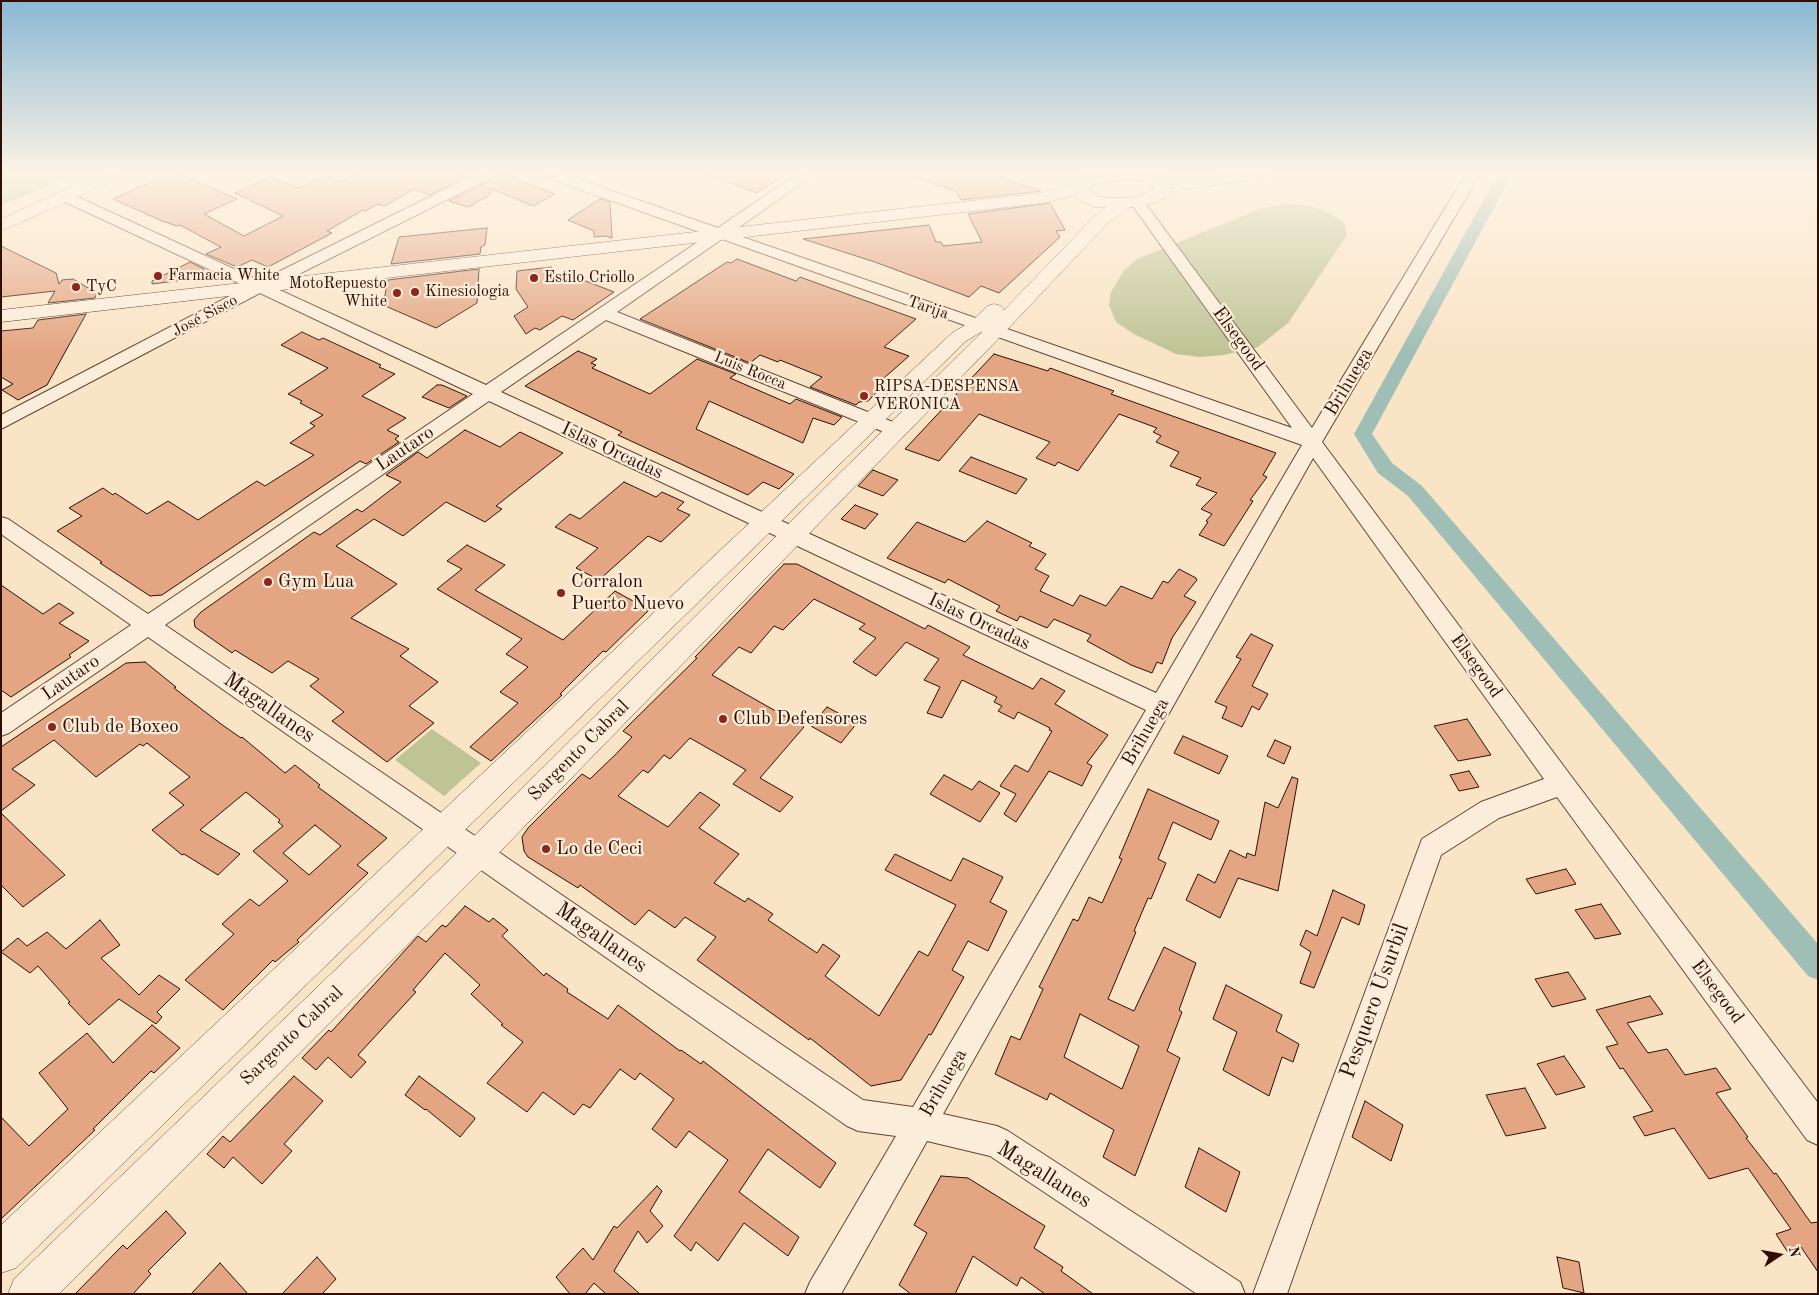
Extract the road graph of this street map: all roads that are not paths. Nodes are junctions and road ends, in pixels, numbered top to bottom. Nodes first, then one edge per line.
1 (142, 232) edge
2 (370, 232) edge
3 (714, 232) edge
4 (732, 232) edge
5 (1088, 232) edge
6 (1135, 232) edge
7 (1438, 232) edge
8 (718, 234) junction
9 (260, 287) junction
10 (604, 313) junction
11 (1, 316) edge
12 (987, 328) junction
13 (488, 392) junction
14 (1, 423) edge
15 (885, 425) junction
16 (1314, 442) junction
17 (1, 524) edge
18 (779, 528) junction
19 (149, 624) junction
20 (1160, 706) junction
21 (1, 726) edge
22 (1562, 784) junction
23 (444, 830) junction
24 (478, 853) junction
25 (921, 1124) junction
26 (1818, 1129) edge
27 (1, 1253) edge
28 (29, 1294) edge
29 (822, 1294) edge
30 (1228, 1294) edge
31 (1270, 1294) edge

1 - 9 street, Islas Orcadas
2 - 9 street, José Sisco
3 - 8 street, Tarija
4 - 8 street
5 - 12 street, Sargento Cabral
6 - 16 street, Elsegood
7 - 16 street, Brihuega
8 - 9 street
8 - 10 street, Lautaro
8 - 12 street, Tarija
9 - 11 street
9 - 13 street, Islas Orcadas
9 - 14 street, José Sisco
10 - 13 street, Lautaro
10 - 15 street, Luis Rocca
12 - 15 street, Sargento Cabral
12 - 16 street, Tarija
13 - 18 street, Islas Orcadas
13 - 19 street, Lautaro
15 - 18 street, Sargento Cabral
16 - 20 street, Brihuega
16 - 22 street, Elsegood
17 - 19 street, Magallanes
18 - 20 street, Islas Orcadas
18 - 23 street, Sargento Cabral
18 - 24 street, Sargento Cabral
19 - 21 street, Lautaro
19 - 23 street, Magallanes
20 - 25 street, Brihuega
22 - 26 street, Elsegood
22 - 31 street, Pesquero Usurbil
23 - 24 street, Magallanes
23 - 27 street, Sargento Cabral
24 - 25 street, Magallanes
24 - 28 street, Sargento Cabral
25 - 29 street, Brihuega
25 - 30 street, Magallanes

